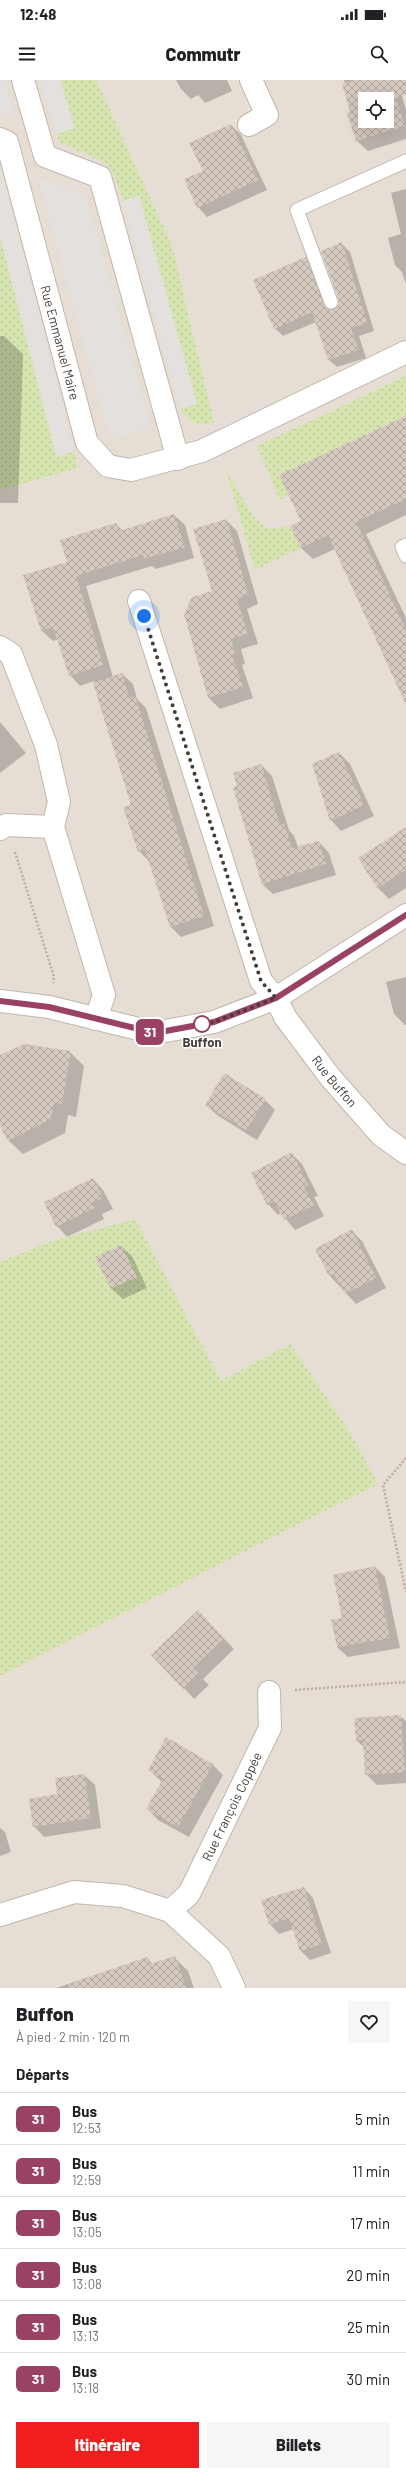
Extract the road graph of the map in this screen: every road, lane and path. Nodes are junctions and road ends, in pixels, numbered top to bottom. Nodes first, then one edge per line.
1 (23, 80) edge
2 (251, 80) edge
3 (249, 125) dead end
4 (4, 140) edge
5 (45, 156) junction
6 (406, 161) edge
7 (331, 302) dead end
8 (406, 352) edge
9 (178, 459) junction
10 (406, 545) edge
11 (406, 556) edge
12 (139, 600) dead end
13 (0, 647) edge
14 (3, 827) edge
15 (53, 827) junction
16 (406, 915) edge
17 (276, 998) junction
18 (0, 1002) edge
19 (49, 1007) junction
20 (96, 1019) junction
21 (406, 1153) edge
22 (406, 1458) edge
23 (406, 1592) edge
24 (406, 1682) edge
25 (269, 1692) joint
26 (170, 1911) junction
27 (0, 1915) edge
28 (234, 1988) edge

1 - 5 street
2 - 3 street
4 - 5 street, Rue Emmanuel Maire
4 - 9 street, Rue Emmanuel Maire
5 - 9 street, Rue Emmanuel Maire
6 - 7 lane
8 - 9 street, Rue Emmanuel Maire
10 - 11 lane
12 - 17 street, Rue Buffon
13 - 15 street
14 - 15 street
14 - 19 path
15 - 20 street
16 - 17 street
17 - 20 street
17 - 21 street, Rue Buffon
18 - 19 street
19 - 20 street
22 - 23 path
24 - 25 path
25 - 26 street, Rue François Coppée
26 - 27 street
26 - 28 street

